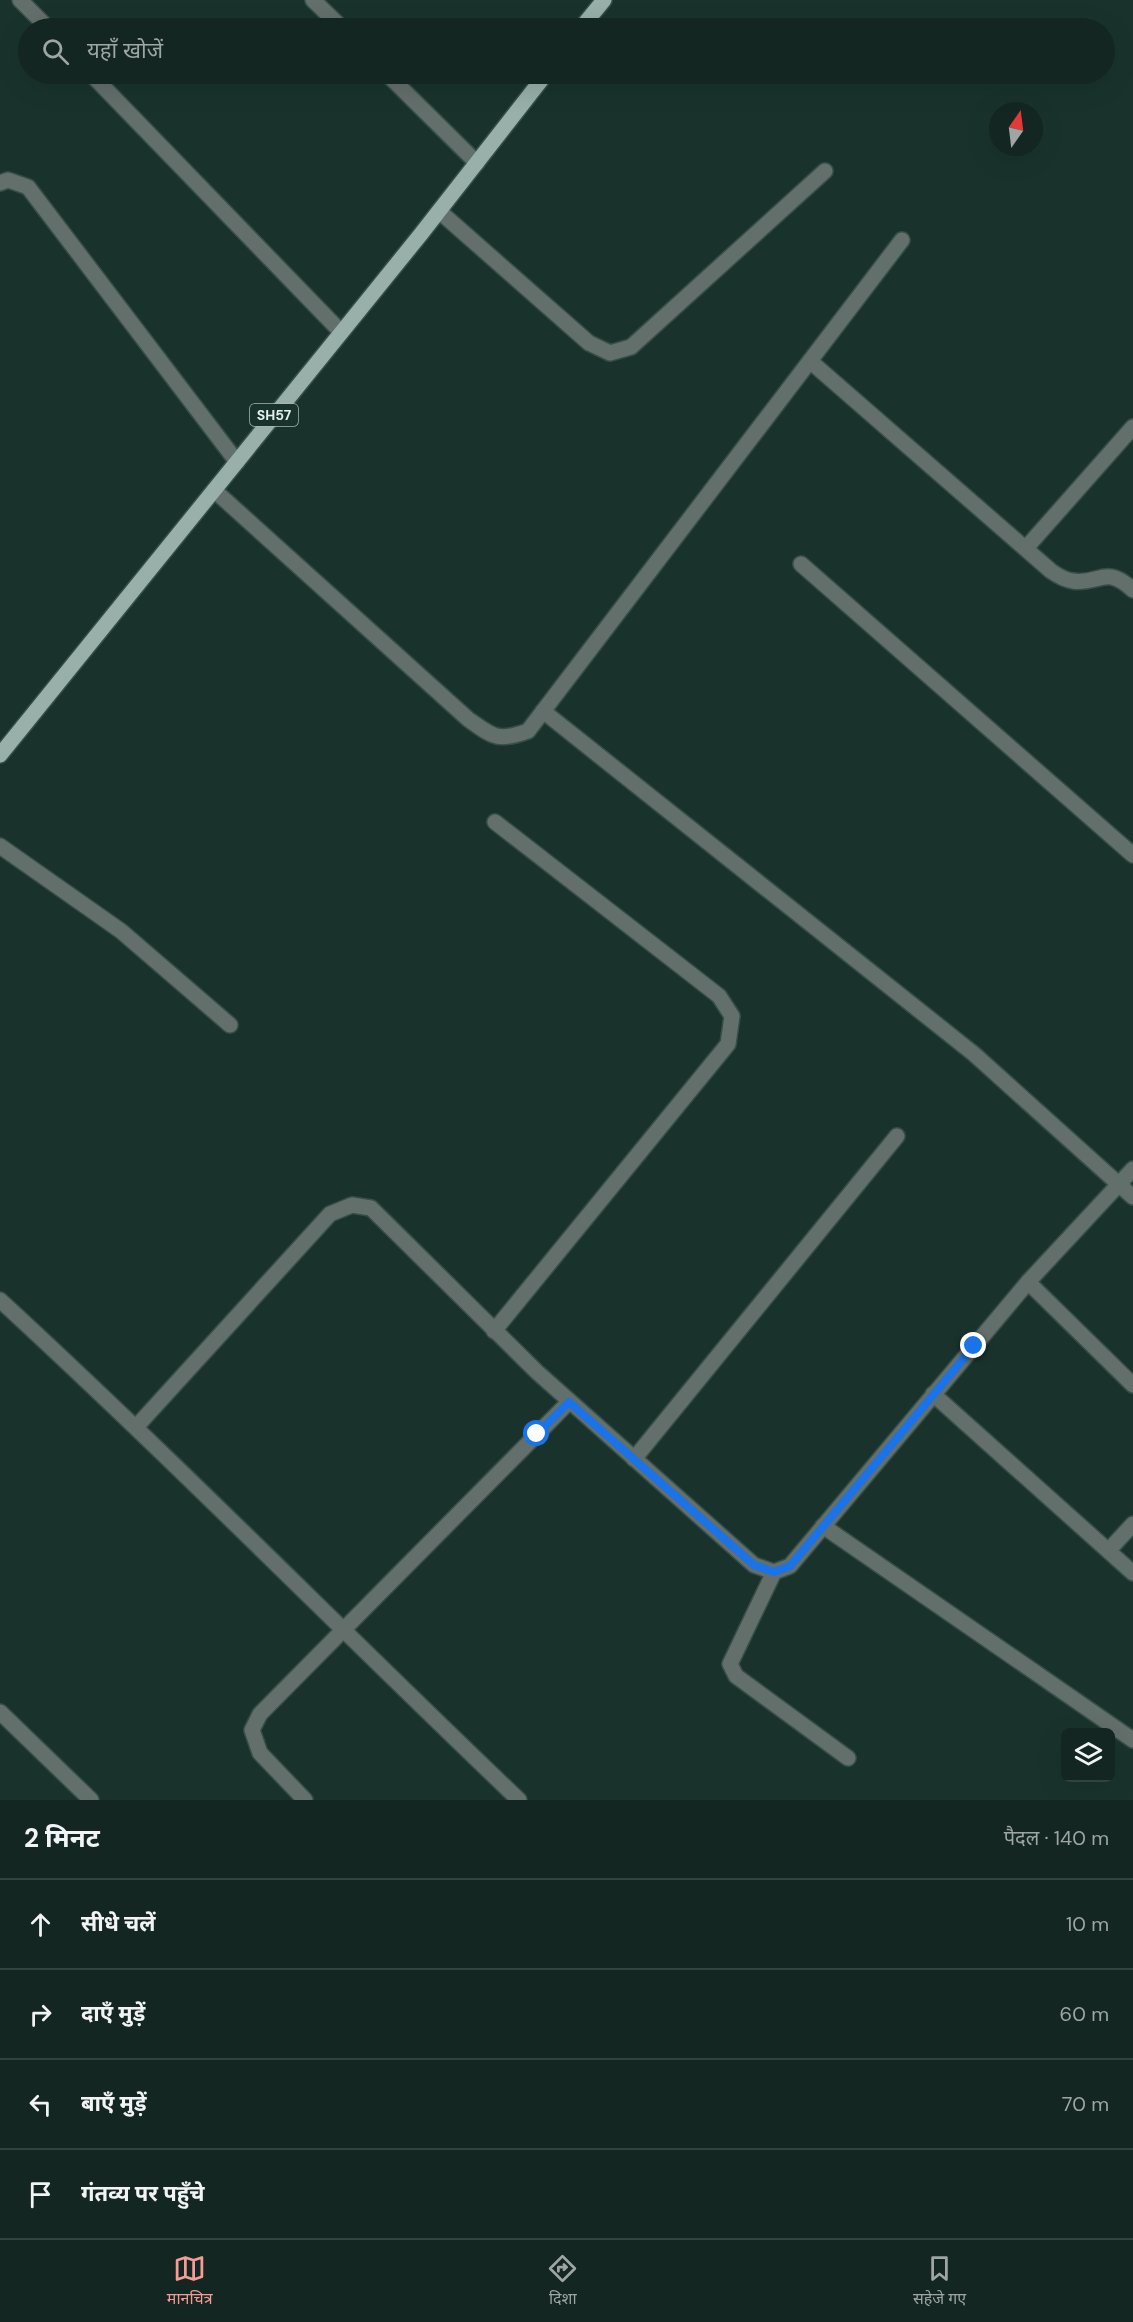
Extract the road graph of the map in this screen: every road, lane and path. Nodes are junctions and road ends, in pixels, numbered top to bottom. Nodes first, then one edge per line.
1 (20, 0) edge
2 (313, 0) edge
3 (603, 0) edge
4 (38, 18) edge
5 (332, 18) edge
6 (589, 18) edge
7 (101, 84) edge
8 (397, 84) edge
9 (538, 84) edge
10 (477, 163) junction
11 (825, 171) dead end
12 (0, 183) edge
13 (439, 211) junction
14 (902, 240) dead end
15 (341, 332) junction
16 (810, 361) junction
17 (1133, 427) edge
18 (237, 462) junction
19 (214, 490) junction
20 (1026, 548) junction
21 (801, 564) dead end
22 (1133, 590) edge
23 (543, 711) junction
24 (0, 755) edge
25 (495, 822) dead end
26 (0, 846) edge
27 (1133, 855) edge
28 (230, 1025) dead end
29 (897, 1136) dead end
30 (1133, 1169) edge
31 (1118, 1184) junction
32 (1133, 1197) edge
33 (1028, 1282) junction
34 (0, 1300) edge
35 (494, 1331) junction
36 (1133, 1385) edge
37 (933, 1394) junction
38 (569, 1402) junction
39 (137, 1426) junction
40 (634, 1459) junction
41 (1133, 1524) edge
42 (823, 1526) junction
43 (1109, 1550) junction
44 (774, 1572) junction
45 (1133, 1573) edge
46 (342, 1630) junction
47 (0, 1712) edge
48 (1133, 1740) edge
49 (848, 1758) dead end
50 (92, 1800) edge
51 (305, 1800) edge
52 (519, 1800) edge

1 - 4 street
2 - 5 street
3 - 6 main road
7 - 15 street
8 - 10 street
9 - 10 main road, SH57
10 - 13 main road, SH57
11 - 13 street
12 - 18 street
13 - 15 main road, SH57
14 - 16 street
15 - 18 main road, SH57
16 - 20 street
16 - 23 street
17 - 20 street
18 - 19 main road, SH57
19 - 23 street
19 - 24 main road, SH57
20 - 22 street
21 - 27 street
23 - 31 street
25 - 35 street
26 - 28 street
29 - 40 street
30 - 31 street
31 - 32 street
31 - 33 street
33 - 36 street
33 - 37 street
34 - 39 street
35 - 38 street
35 - 39 street
37 - 42 street
37 - 43 street
38 - 40 street
38 - 46 street
39 - 46 street
40 - 44 street
41 - 43 street
42 - 44 street
42 - 48 street
43 - 45 street
44 - 49 street
46 - 51 street
46 - 52 street
47 - 50 street

